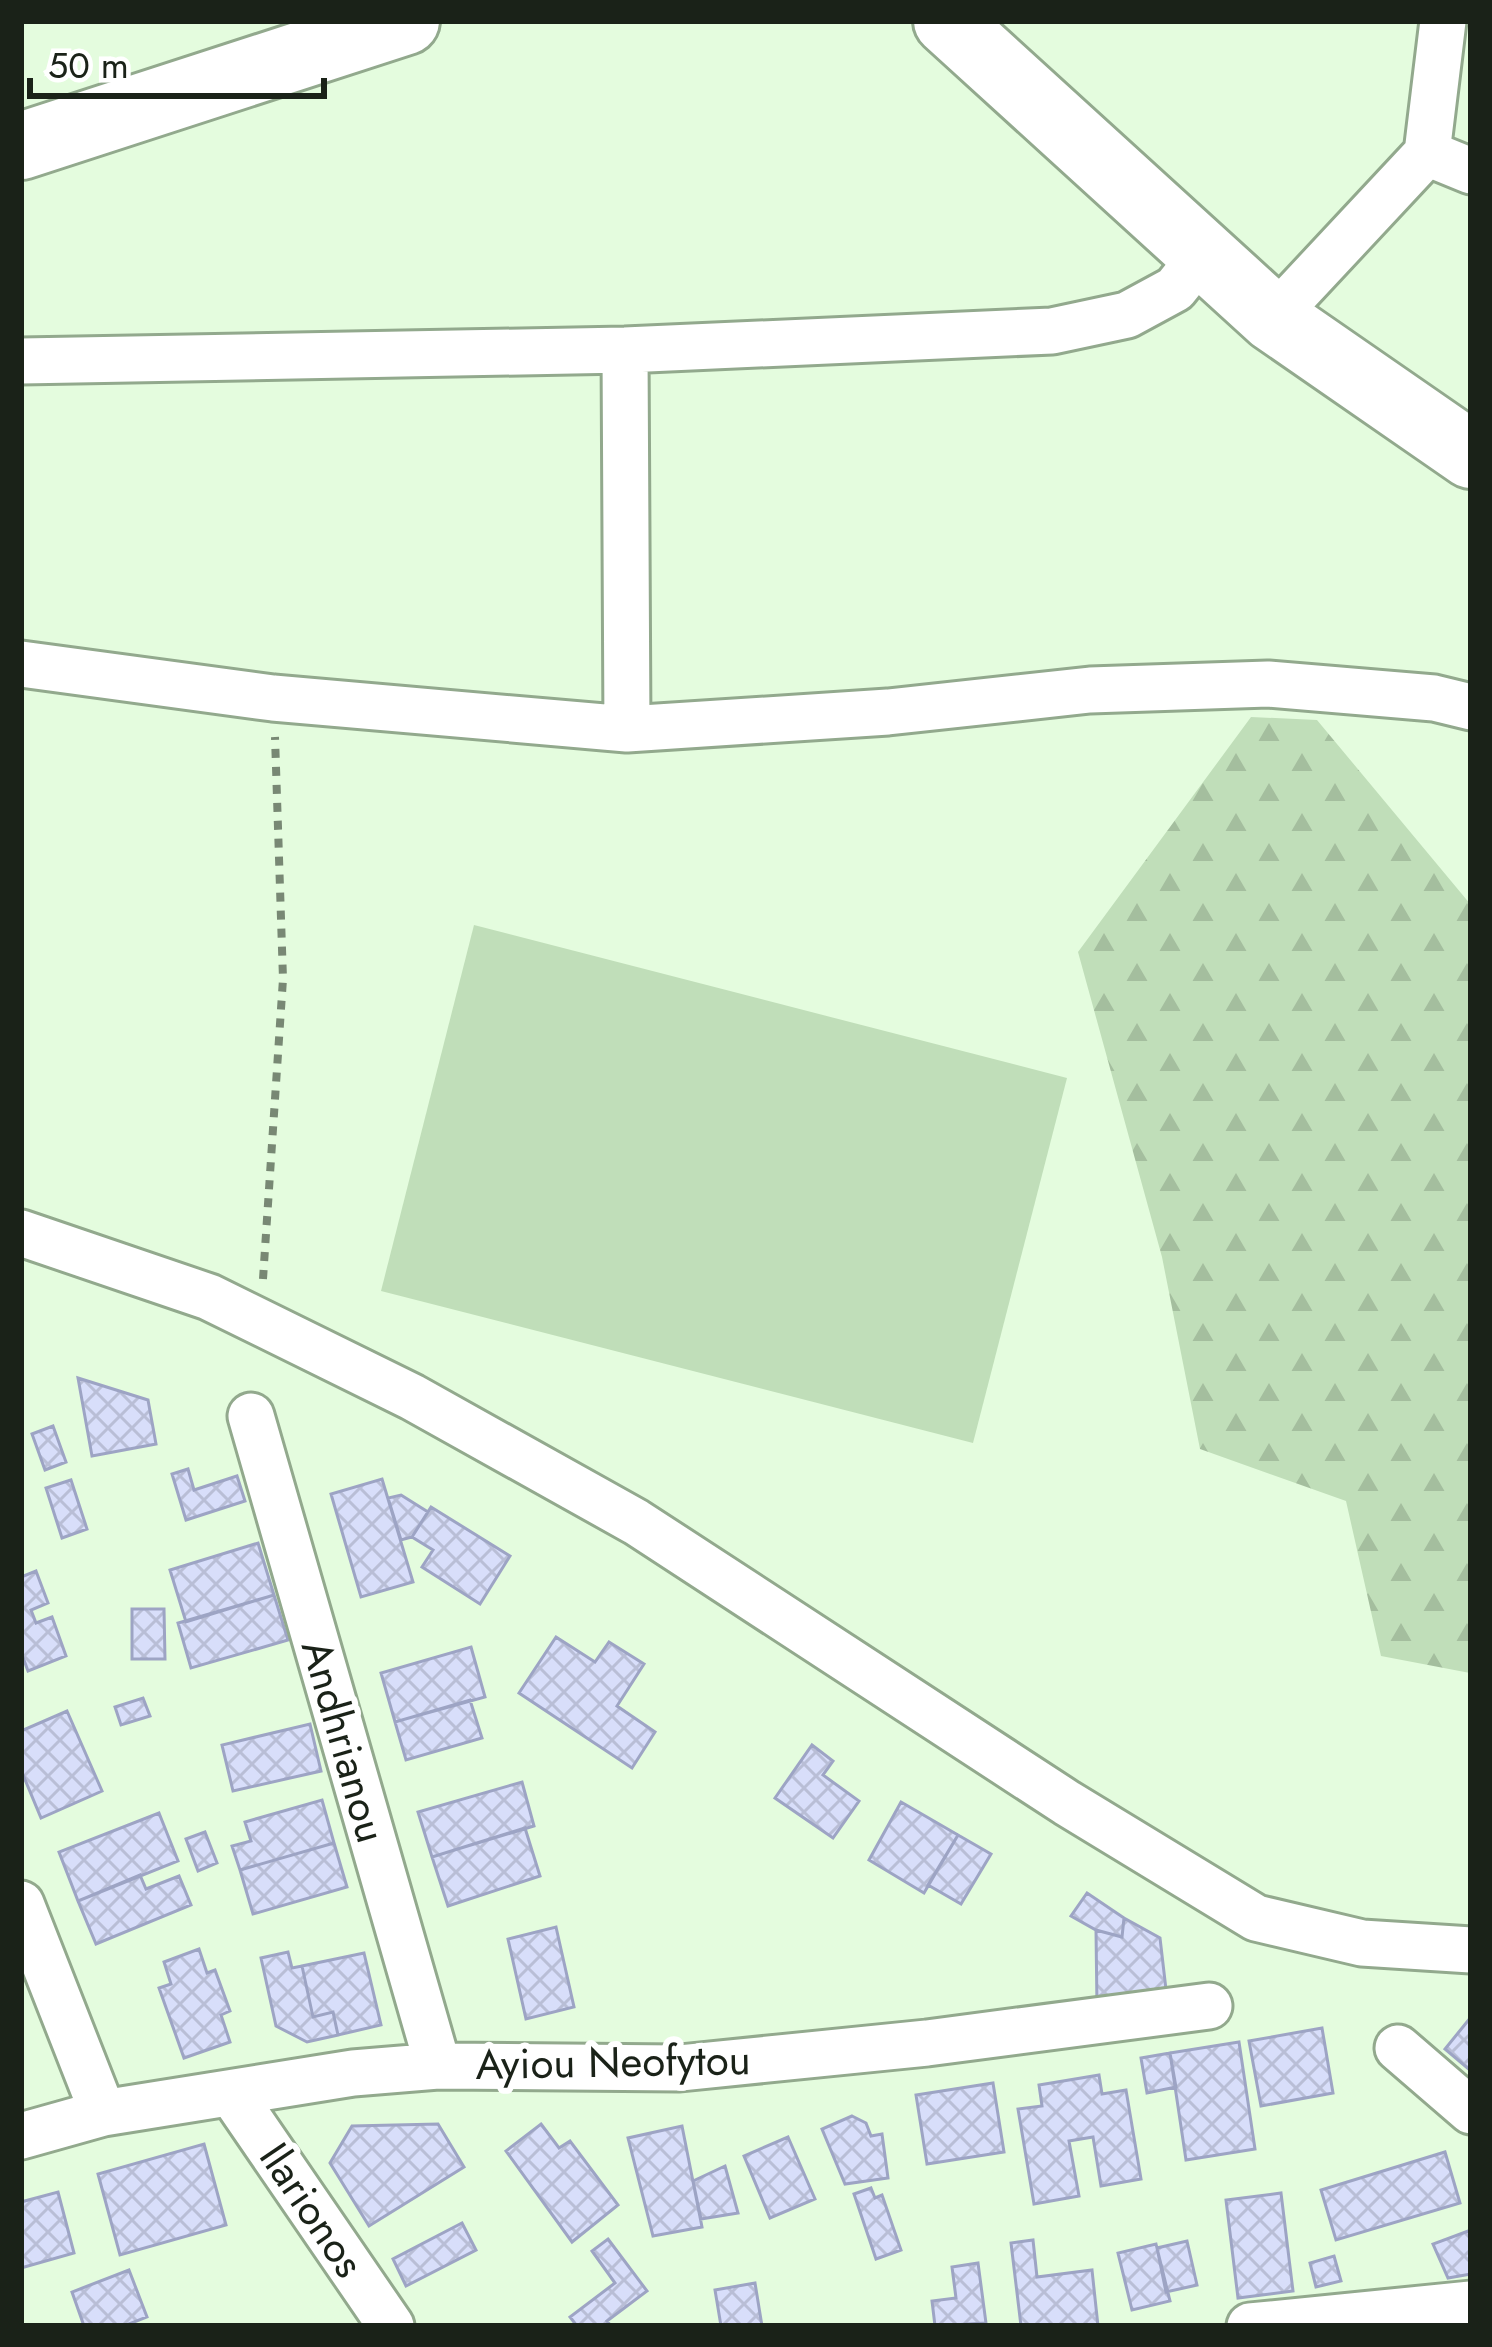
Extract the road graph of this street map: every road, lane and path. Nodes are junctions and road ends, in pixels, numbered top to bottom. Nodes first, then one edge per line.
1 (406, 21) edge
2 (947, 21) edge
3 (1443, 21) edge
4 (21, 146) edge
5 (1427, 153) junction
6 (1471, 171) edge
7 (1203, 254) junction
8 (1273, 318) junction
9 (625, 350) junction
10 (21, 361) edge
11 (1471, 455) edge
12 (21, 664) edge
13 (273, 698) junction
14 (1471, 707) edge
15 (627, 729) junction
16 (21, 1233) edge
17 (257, 1322) junction
18 (251, 1415) dead end
19 (21, 1904) edge
20 (1471, 1951) edge
21 (1209, 2006) dead end
22 (1398, 2048) dead end
23 (438, 2066) junction
24 (232, 2094) junction
25 (1471, 2111) edge
26 (104, 2113) junction
27 (21, 2136) edge
28 (1471, 2303) edge
29 (392, 2326) edge
30 (1250, 2326) edge

1 - 4 main road
2 - 7 main road
3 - 5 street
5 - 6 street
5 - 8 street
7 - 8 main road
7 - 9 street
8 - 11 main road
9 - 10 street
9 - 15 street
12 - 13 street
13 - 15 street
13 - 17 path
14 - 15 street
16 - 17 street
17 - 20 street
18 - 23 street, Andhrianou
19 - 26 street
21 - 23 street, Ayiou Neofytou
22 - 25 street
23 - 24 street, Ayiou Neofytou
24 - 26 street, Ayiou Neofytou
24 - 29 street, Ilarionos
26 - 27 street, Ayiou Neofytou
28 - 30 street

